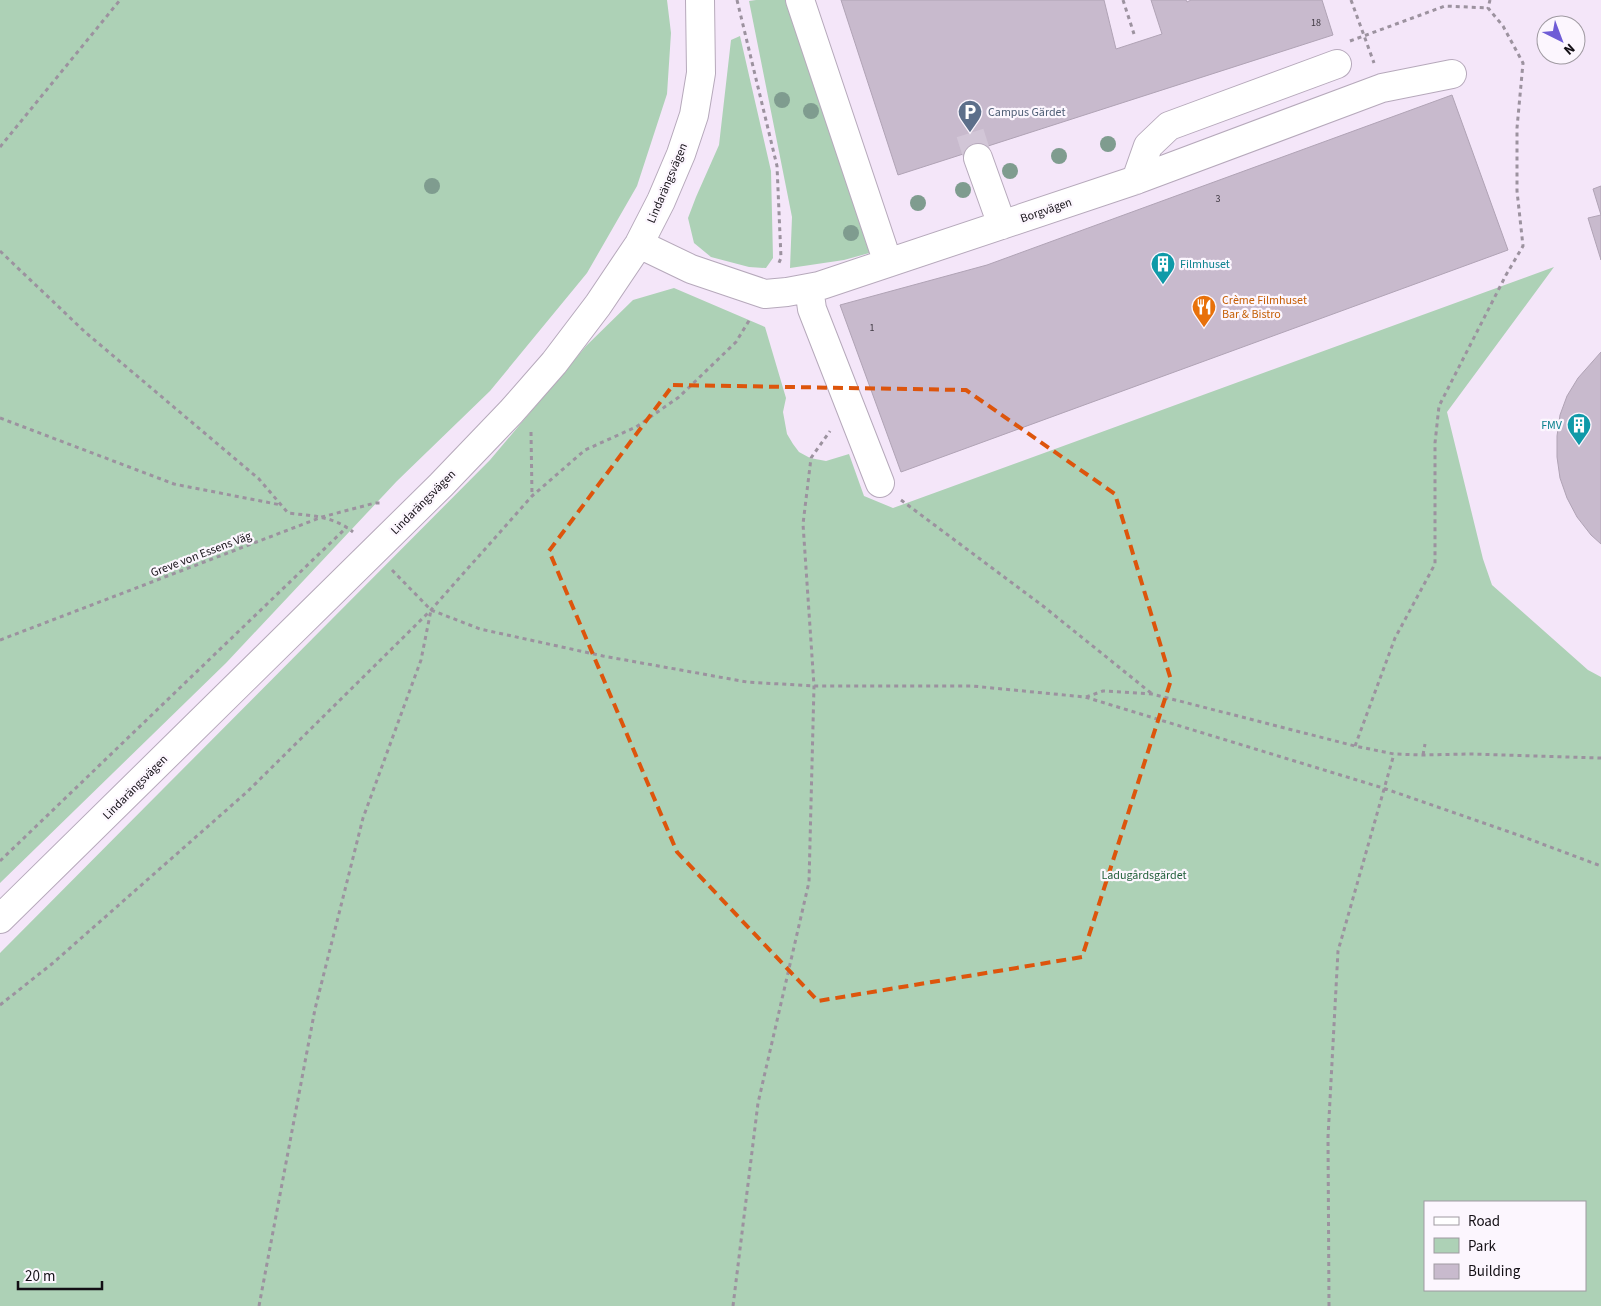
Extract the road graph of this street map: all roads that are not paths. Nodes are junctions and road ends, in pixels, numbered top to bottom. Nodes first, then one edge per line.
1 (700, 0) edge
2 (800, 0) edge
3 (1337, 64) dead end
4 (1452, 74) dead end
5 (978, 158) tunnel mouth
6 (1136, 180) junction
7 (1002, 225) junction
8 (639, 244) junction
9 (888, 263) junction
10 (810, 288) junction
11 (880, 483) road end
12 (0, 919) edge

1 - 8 street, Lindarängsvägen
2 - 9 street
3 - 6 street
4 - 6 street, Borgvägen
5 - 7 street
6 - 7 street, Borgvägen
7 - 9 street, Borgvägen
8 - 10 street, Borgvägen
8 - 12 street, Lindarängsvägen
9 - 10 street, Borgvägen
10 - 11 street

